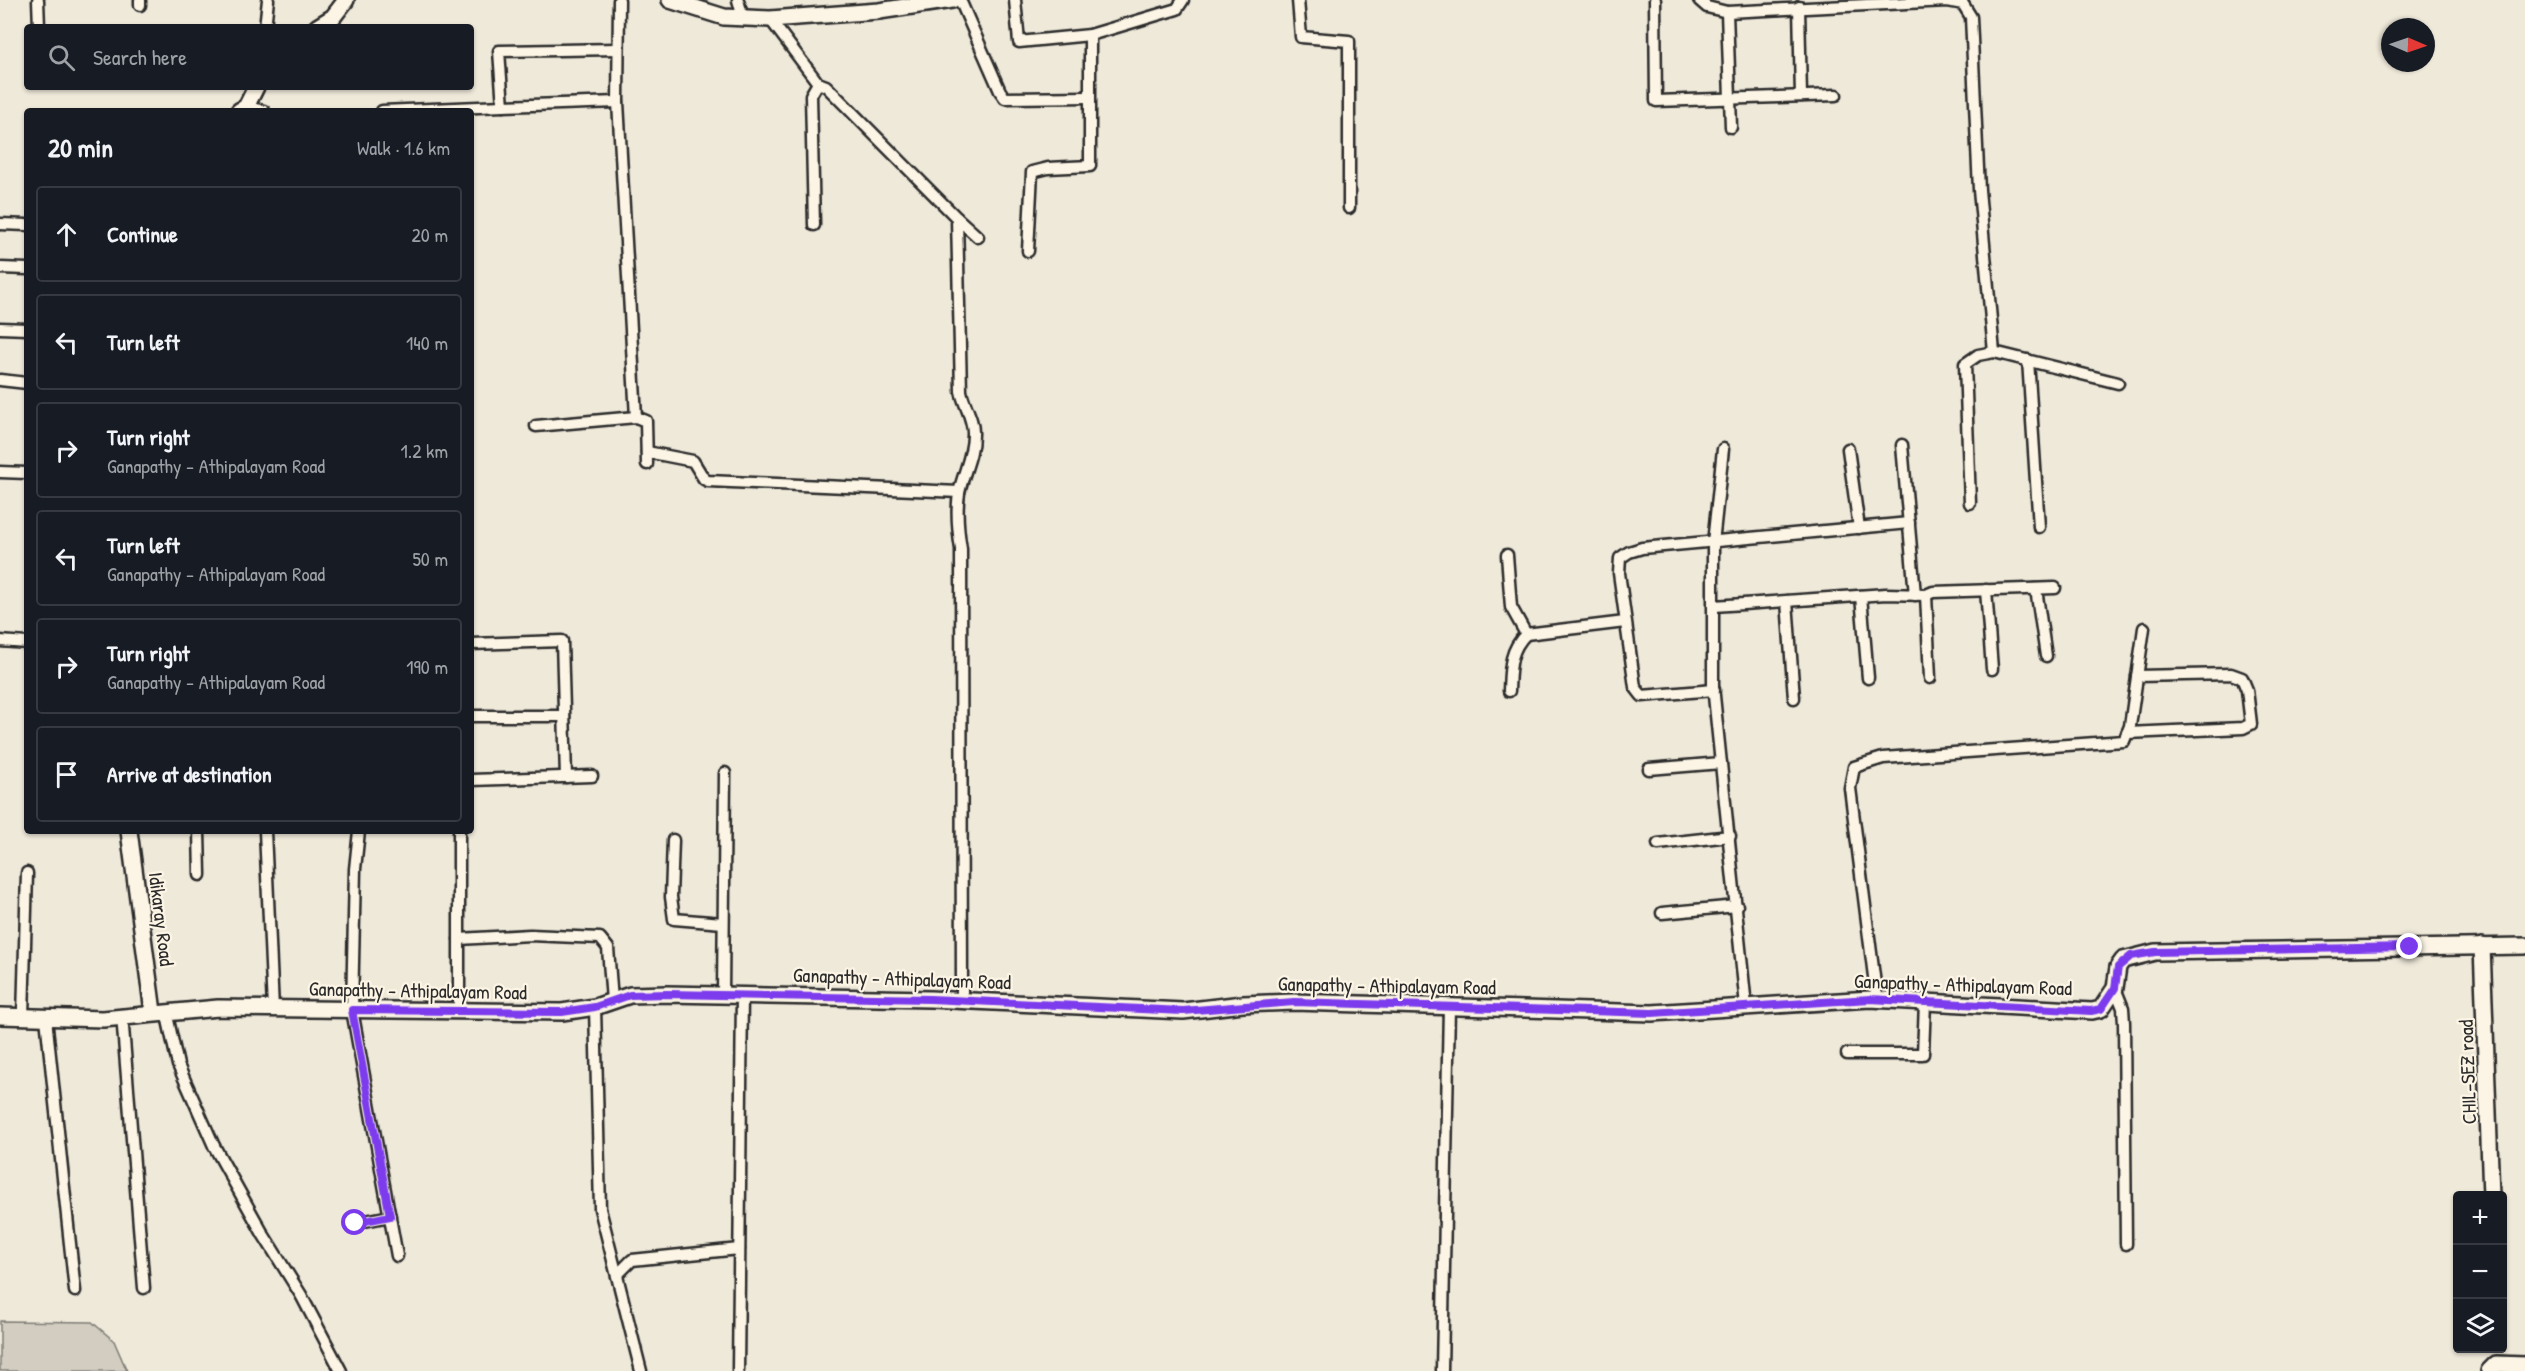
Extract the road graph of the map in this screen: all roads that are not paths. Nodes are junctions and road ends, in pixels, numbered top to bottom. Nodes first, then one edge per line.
1 (38, 0) edge
2 (268, 0) edge
3 (346, 0) edge
4 (619, 0) edge
5 (670, 0) edge
6 (738, 0) edge
7 (952, 0) edge
8 (960, 0) edge
9 (1015, 0) edge
10 (1183, 0) edge
11 (1298, 0) edge
12 (1655, 0) edge
13 (1699, 0) edge
14 (1799, 7) junction
15 (1727, 12) junction
16 (743, 18) junction
17 (770, 19) junction
18 (39, 24) edge
19 (265, 24) edge
20 (322, 24) edge
21 (1090, 35) junction
22 (618, 49) junction
23 (818, 83) junction
24 (254, 90) edge
25 (1836, 95) dead end
26 (1801, 96) junction
27 (1089, 97) junction
28 (1730, 99) junction
29 (618, 102) junction
30 (503, 106) junction
31 (245, 108) edge
32 (455, 108) edge
33 (1731, 127) dead end
34 (1349, 208) dead end
35 (957, 218) junction
36 (0, 224) edge
37 (24, 225) edge
38 (814, 225) dead end
39 (978, 237) dead end
40 (1028, 250) dead end
41 (0, 268) edge
42 (24, 269) edge
43 (0, 328) edge
44 (24, 328) edge
45 (1994, 352) junction
46 (2028, 360) junction
47 (0, 380) edge
48 (24, 383) edge
49 (2118, 383) dead end
50 (636, 417) junction
51 (536, 426) dead end
52 (1902, 445) dead end
53 (1724, 449) dead end
54 (1848, 449) dead end
55 (647, 452) junction
56 (647, 464) dead end
57 (0, 472) edge
58 (24, 473) edge
59 (959, 492) junction
60 (1970, 503) dead end
61 (1909, 523) junction
62 (2038, 527) dead end
63 (1859, 528) junction
64 (1713, 543) junction
65 (1507, 555) dead end
66 (2055, 588) dead end
67 (2036, 589) junction
68 (1986, 590) junction
69 (1921, 595) junction
70 (1862, 596) junction
71 (1787, 601) junction
72 (1714, 606) junction
73 (1625, 622) junction
74 (2144, 628) dead end
75 (1526, 634) junction
76 (0, 641) edge
77 (24, 643) edge
78 (474, 644) edge
79 (2046, 656) dead end
80 (1992, 669) dead end
81 (2137, 676) junction
82 (1868, 678) dead end
83 (1930, 678) dead end
84 (1714, 690) junction
85 (1509, 692) dead end
86 (1794, 698) dead end
87 (564, 716) junction
88 (474, 717) edge
89 (2127, 733) junction
90 (1721, 763) junction
91 (1649, 769) dead end
92 (725, 773) dead end
93 (592, 776) dead end
94 (566, 777) junction
95 (474, 780) edge
96 (130, 834) edge
97 (199, 834) edge
98 (265, 834) edge
99 (359, 834) edge
100 (459, 834) edge
101 (1730, 836) junction
102 (673, 840) dead end
103 (1658, 844) dead end
104 (27, 873) dead end
105 (200, 875) dead end
106 (1737, 906) junction
107 (1662, 913) dead end
108 (723, 924) junction
109 (459, 939) junction
110 (2482, 946) junction
111 (2525, 946) edge
112 (2115, 988) junction
113 (723, 995) junction
114 (742, 995) junction
115 (962, 1000) junction
116 (1877, 1000) junction
117 (612, 1001) junction
118 (1925, 1002) junction
119 (1449, 1006) junction
120 (1746, 1006) junction
121 (595, 1007) junction
122 (273, 1009) junction
123 (352, 1010) junction
124 (459, 1011) junction
125 (160, 1012) junction
126 (122, 1015) junction
127 (0, 1016) edge
128 (22, 1017) junction
129 (46, 1018) junction
130 (1846, 1054) dead end
131 (2491, 1191) edge
132 (390, 1216) junction
133 (355, 1223) dead end
134 (2126, 1244) dead end
135 (739, 1249) junction
136 (397, 1256) dead end
137 (617, 1275) junction
138 (144, 1288) dead end
139 (75, 1291) dead end
140 (2495, 1364) edge
141 (2525, 1365) edge
142 (341, 1371) edge
143 (641, 1371) edge
144 (738, 1371) edge
145 (1442, 1371) edge

1 - 18 street
2 - 19 street
3 - 20 main road
4 - 22 street
5 - 16 main road
6 - 16 street
7 - 17 main road
8 - 27 street
9 - 21 street
10 - 21 street
11 - 34 street
12 - 28 street
13 - 15 street
14 - 15 street
14 - 26 street
14 - 45 street
15 - 28 street
16 - 17 main road
17 - 23 street
21 - 27 street
22 - 29 street
22 - 30 street
23 - 35 street
23 - 38 street
24 - 31 main road
25 - 26 street
26 - 28 street
27 - 40 street
28 - 33 street
29 - 30 street
29 - 50 street
30 - 32 street
35 - 39 street
35 - 59 street
36 - 37 street
41 - 42 street
43 - 44 street
45 - 46 street
45 - 60 street
46 - 49 street
46 - 62 street
47 - 48 street
50 - 51 street
50 - 55 street
52 - 61 street
53 - 64 street
54 - 63 street
55 - 56 street
55 - 59 street
57 - 58 street
59 - 115 street
61 - 63 street
61 - 69 street
63 - 64 street
64 - 72 street
64 - 73 street
65 - 75 street
66 - 67 street
67 - 68 street
67 - 79 street
68 - 69 street
68 - 80 street
69 - 70 street
69 - 83 street
70 - 71 street
70 - 82 street
71 - 72 street
71 - 86 street
72 - 84 street
73 - 75 street
73 - 84 street
74 - 81 street
75 - 85 street
76 - 77 street
78 - 87 street
81 - 89 street
81 - 89 street
84 - 90 street
87 - 88 street
87 - 94 street
89 - 116 street
90 - 91 street
90 - 101 street
92 - 108 street
93 - 94 street
94 - 95 street
96 - 125 main road, Idikaray Road
97 - 105 street
98 - 122 street
99 - 123 street
100 - 109 street
101 - 103 street
101 - 106 street
102 - 108 street
104 - 128 street
106 - 107 street
106 - 120 street
108 - 113 street
109 - 117 street
109 - 124 street
110 - 111 main road, Ganapathy - Athipalayam Road
110 - 112 main road, Ganapathy - Athipalayam Road
110 - 131 main road, CHIL-SEZ road
112 - 118 main road, Ganapathy - Athipalayam Road
112 - 134 street
113 - 114 main road, Ganapathy - Athipalayam Road
113 - 117 main road, Ganapathy - Athipalayam Road
114 - 115 main road, Ganapathy - Athipalayam Road
114 - 135 street
115 - 119 main road, Ganapathy - Athipalayam Road
116 - 118 main road, Ganapathy - Athipalayam Road
116 - 120 main road, Ganapathy - Athipalayam Road
117 - 121 main road, Ganapathy - Athipalayam Road
118 - 130 street
119 - 120 main road, Ganapathy - Athipalayam Road
119 - 145 street
121 - 124 main road, Ganapathy - Athipalayam Road
121 - 137 street
122 - 123 main road, Ganapathy - Athipalayam Road
122 - 125 main road, Ganapathy - Athipalayam Road
123 - 124 main road, Ganapathy - Athipalayam Road
123 - 132 street
125 - 126 main road, Ganapathy - Athipalayam Road
125 - 142 street
126 - 129 main road, Ganapathy - Athipalayam Road
126 - 138 street
127 - 128 main road, Ganapathy - Athipalayam Road
128 - 129 main road, Ganapathy - Athipalayam Road
129 - 139 street
132 - 133 street
132 - 136 street
135 - 137 street
135 - 144 street
137 - 143 street
140 - 141 main road

